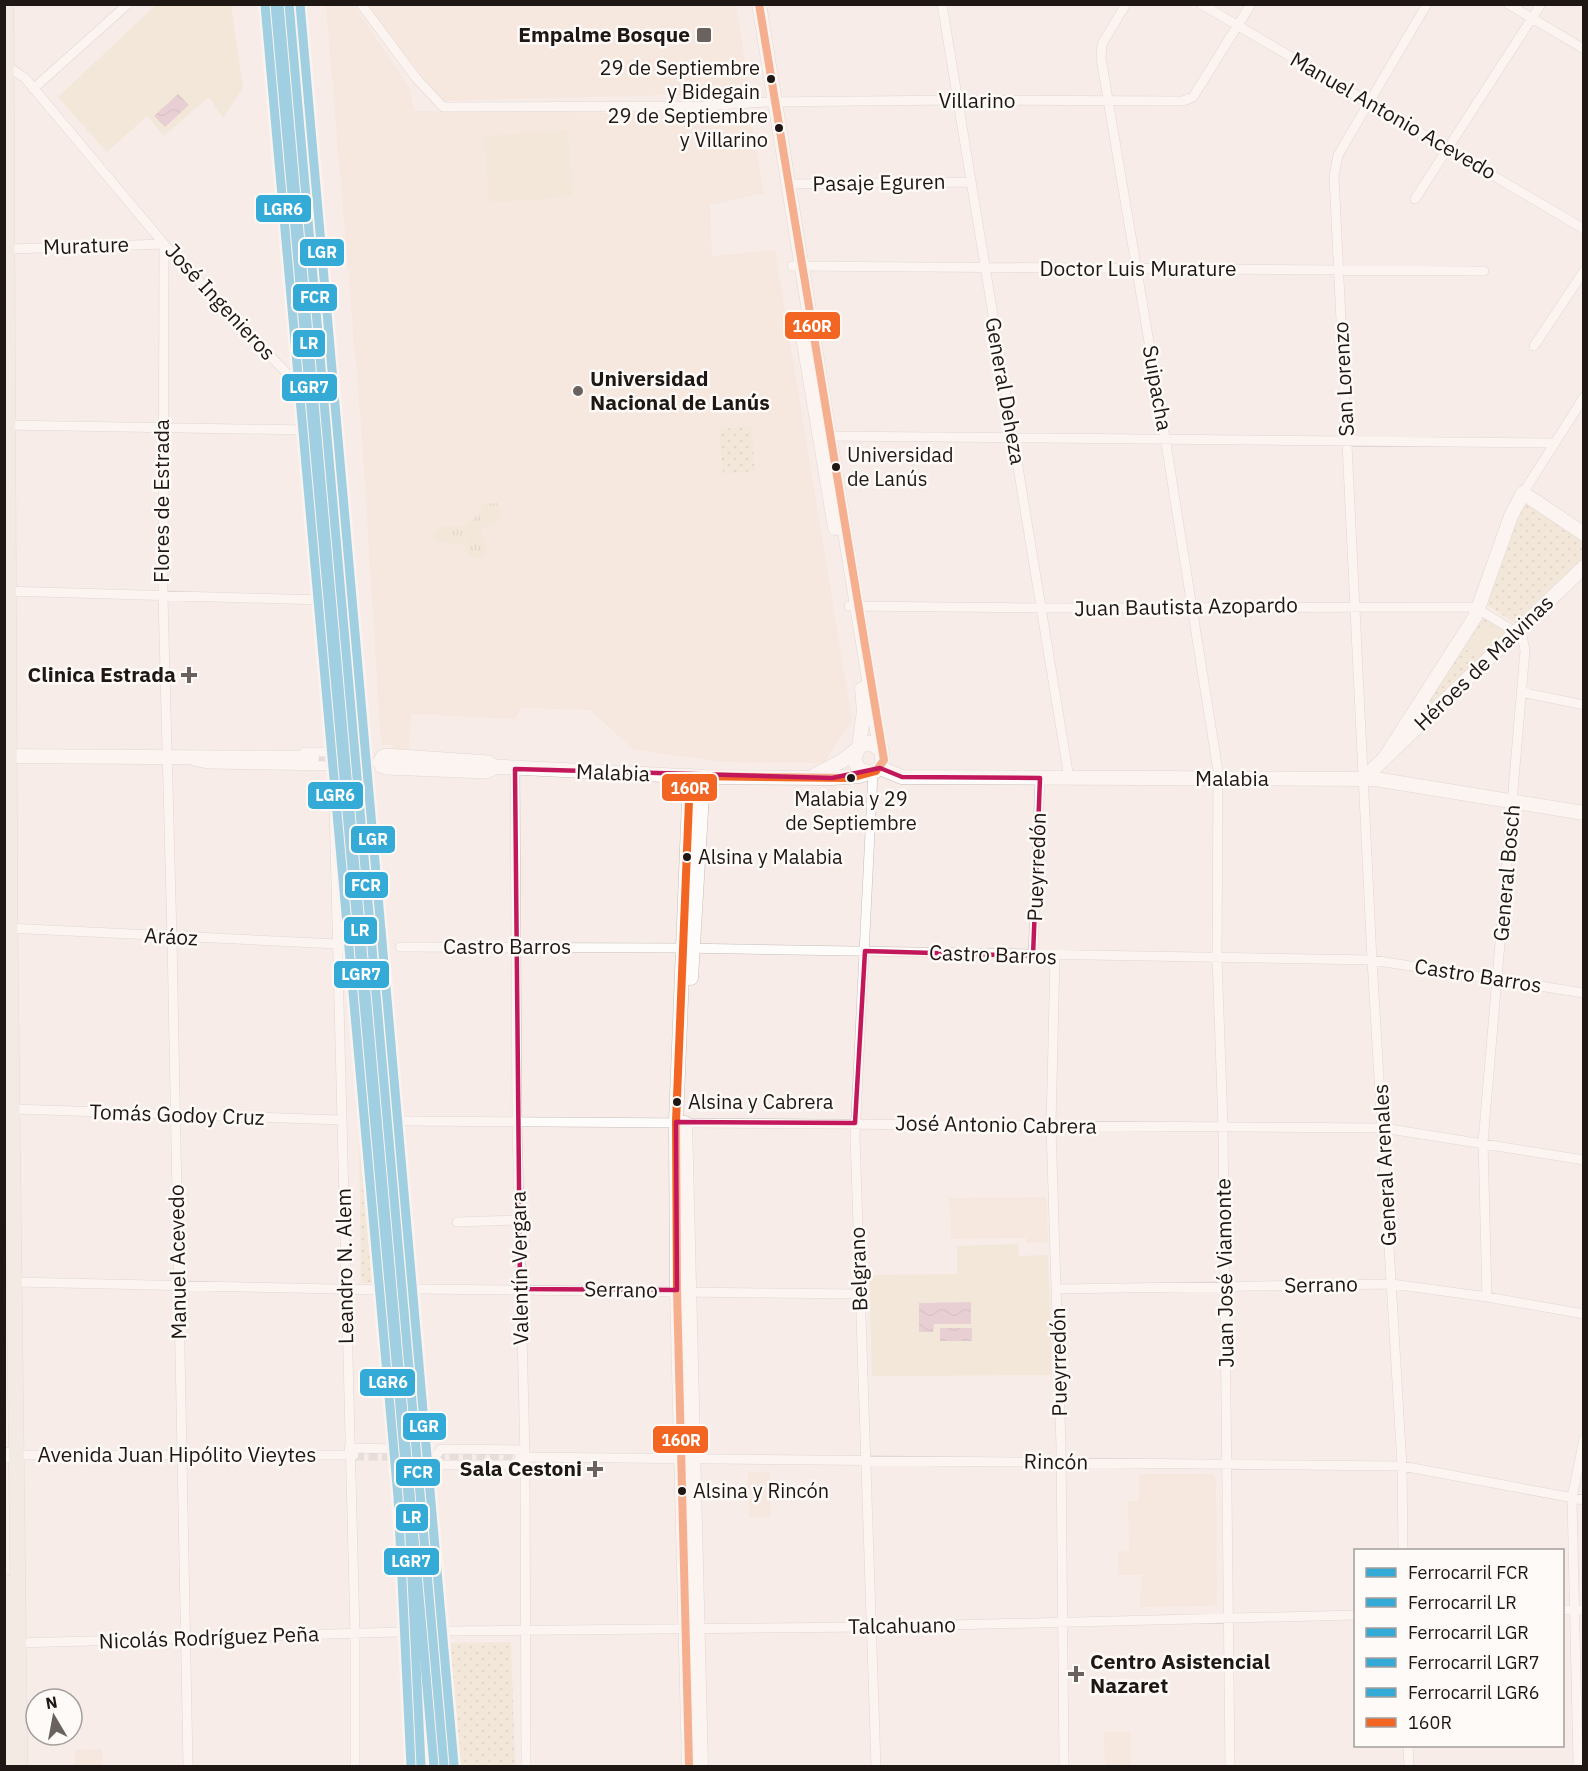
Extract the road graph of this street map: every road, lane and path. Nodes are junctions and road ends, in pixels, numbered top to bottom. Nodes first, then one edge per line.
1 (6, 4) edge
2 (128, 4) edge
3 (361, 4) edge
4 (750, 4) edge
5 (759, 4) edge
6 (942, 4) edge
7 (1126, 4) edge
8 (1201, 4) edge
9 (1251, 4) edge
10 (1426, 4) edge
11 (1508, 4) edge
12 (1541, 4) edge
13 (1532, 18) junction
14 (1238, 26) junction
15 (1584, 48) edge
16 (7, 66) junction
17 (33, 89) junction
18 (957, 100) junction
19 (770, 102) junction
20 (1108, 102) junction
21 (1369, 102) junction
22 (1448, 148) junction
23 (970, 182) junction
24 (788, 184) junction
25 (1415, 199) dead end
26 (1584, 229) edge
27 (164, 244) junction
28 (9, 249) junction
29 (796, 266) junction
30 (984, 269) junction
31 (1135, 269) junction
32 (1339, 270) junction
33 (1484, 271) dead end
34 (1584, 271) edge
35 (1534, 346) dead end
36 (1584, 397) edge
37 (7, 425) edge
38 (162, 428) junction
39 (308, 430) junction
40 (824, 436) junction
41 (1013, 437) junction
42 (1165, 437) junction
43 (1347, 439) junction
44 (1554, 443) junction
45 (1523, 493) junction
46 (1584, 534) edge
47 (1584, 567) edge
48 (7, 591) edge
49 (163, 596) junction
50 (322, 600) junction
51 (853, 606) junction
52 (1354, 606) junction
53 (1192, 607) junction
54 (1042, 608) junction
55 (1478, 609) junction
56 (1517, 631) junction
57 (1521, 692) junction
58 (1584, 705) edge
59 (880, 747) junction
60 (858, 748) junction
61 (332, 752) junction
62 (8, 756) edge
63 (167, 758) junction
64 (312, 758) tunnel mouth
65 (182, 759) junction
66 (1384, 759) junction
67 (382, 761) tunnel mouth
68 (333, 766) junction
69 (500, 768) junction
70 (515, 769) junction
71 (874, 771) junction
72 (696, 776) junction
73 (810, 777) junction
74 (1040, 778) junction
75 (1070, 778) junction
76 (1217, 779) junction
77 (1363, 779) junction
78 (1513, 802) junction
79 (1584, 813) edge
80 (7, 928) edge
81 (172, 938) junction
82 (337, 944) junction
83 (516, 946) junction
84 (400, 947) dead end
85 (687, 949) junction
86 (865, 951) junction
87 (1033, 956) junction
88 (1054, 957) junction
89 (1217, 958) junction
90 (1372, 960) junction
91 (1497, 978) junction
92 (1584, 993) edge
93 (14, 1109) junction
94 (175, 1114) junction
95 (341, 1120) junction
96 (405, 1121) dead end
97 (680, 1122) junction
98 (517, 1123) junction
99 (855, 1123) junction
100 (1051, 1126) junction
101 (1223, 1126) junction
102 (1383, 1128) junction
103 (1483, 1142) junction
104 (1584, 1160) edge
105 (519, 1220) junction
106 (457, 1222) dead end
107 (15, 1282) junction
108 (1392, 1284) junction
109 (178, 1287) junction
110 (1225, 1287) junction
111 (1057, 1288) junction
112 (418, 1289) dead end
113 (520, 1289) junction
114 (345, 1290) junction
115 (385, 1290) dead end
116 (682, 1291) junction
117 (860, 1294) junction
118 (1487, 1297) junction
119 (1584, 1314) edge
120 (1584, 1438) edge
121 (398, 1449) dead end
122 (351, 1453) junction
123 (11, 1455) edge
124 (181, 1456) junction
125 (523, 1457) junction
126 (686, 1458) junction
127 (866, 1460) junction
128 (1061, 1462) junction
129 (1228, 1464) junction
130 (1402, 1466) junction
131 (1572, 1498) junction
132 (1584, 1500) edge
133 (1403, 1549) edge
134 (4, 1581) edge
135 (1579, 1610) edge
136 (1354, 1615) edge
137 (1228, 1618) junction
138 (1063, 1622) junction
139 (871, 1627) junction
140 (524, 1629) junction
141 (691, 1629) junction
142 (448, 1631) dead end
143 (399, 1632) dead end
144 (355, 1633) junction
145 (187, 1638) junction
146 (9, 1643) edge
147 (1408, 1747) edge
148 (6, 1767) edge
149 (20, 1767) edge
150 (188, 1767) edge
151 (355, 1767) edge
152 (526, 1767) edge
153 (689, 1767) edge
154 (701, 1767) edge
155 (876, 1767) edge
156 (1064, 1767) edge
157 (1230, 1767) edge
158 (1409, 1767) edge
159 (1578, 1767) edge

1 - 16 main road
2 - 17 street
3 - 19 street, Villarino
4 - 19 main road
5 - 19 main road
6 - 18 street, General Deheza
7 - 20 street, Suipacha
8 - 14 street, Manuel Antonio Acevedo
9 - 14 street
10 - 21 street, San Lorenzo
11 - 13 street
12 - 13 street
13 - 15 street
13 - 22 street
14 - 20 street, Villarino
14 - 21 street, Manuel Antonio Acevedo
16 - 17 street, José Ingenieros
16 - 28 main road
17 - 27 street, José Ingenieros
18 - 19 street, Villarino
18 - 20 street, Villarino
18 - 23 street, General Deheza
19 - 24 main road
19 - 29 main road
20 - 31 street, Suipacha
21 - 22 street, Manuel Antonio Acevedo
21 - 32 street, San Lorenzo
22 - 25 street
22 - 26 street, Manuel Antonio Acevedo
23 - 24 street, Pasaje Eguren
23 - 30 street, General Deheza
24 - 29 main road
27 - 28 street, Murature
27 - 38 street, Flores de Estrada
27 - 39 street, José Ingenieros
28 - 37 main road
29 - 30 street, Doctor Luis Murature
29 - 40 main road
30 - 31 street, Doctor Luis Murature
30 - 41 street, General Deheza
31 - 32 street, Doctor Luis Murature
31 - 42 street, Suipacha
32 - 33 street, Doctor Luis Murature
32 - 43 street, San Lorenzo
34 - 35 street
36 - 44 street, Héroes de Malvinas
37 - 38 street
37 - 48 main road
38 - 39 street
38 - 49 street, Flores de Estrada
39 - 50 street, José Ingenieros
40 - 41 street
40 - 51 main road
41 - 42 street
41 - 54 street, General Deheza
42 - 43 street
42 - 53 street, Suipacha
43 - 44 street
43 - 52 street, San Lorenzo
44 - 45 street, Héroes de Malvinas
45 - 46 main road
45 - 55 main road, Héroes de Malvinas
47 - 56 main road, Héroes de Malvinas
48 - 49 street
48 - 62 main road
49 - 50 street
49 - 63 street, Flores de Estrada
50 - 61 street, José Ingenieros
51 - 54 street, Juan Bautista Azopardo
51 - 59 main road
51 - 60 main road
52 - 53 street, Juan Bautista Azopardo
52 - 55 street, Juan Bautista Azopardo
52 - 77 street, San Lorenzo
53 - 54 street, Juan Bautista Azopardo
53 - 76 street, Suipacha
54 - 75 street, General Deheza
55 - 56 street, Juan Bautista Azopardo
55 - 66 main road, Héroes de Malvinas
56 - 57 street, General Bosch
56 - 66 main road, Héroes de Malvinas
57 - 58 street
57 - 78 street, General Bosch
59 - 60 main road
59 - 71 main road
60 - 71 main road
60 - 73 main road
61 - 65 street
61 - 68 street, José Ingenieros
62 - 63 main road
62 - 80 main road
63 - 65 main road
63 - 81 street, Manuel Acevedo
64 - 65 main road
65 - 68 street
66 - 77 main road, Héroes de Malvinas
67 - 69 main road, Malabia
68 - 82 street, Leandro N. Alem
69 - 69 street, Malabia
69 - 70 main road, Malabia
70 - 72 main road, Malabia
70 - 83 street, Valentín Vergara
71 - 73 main road, Malabia
71 - 74 main road, Malabia
71 - 86 street, Belgrano
72 - 73 main road, Malabia
72 - 85 main road
74 - 75 main road, Malabia
74 - 87 street, Pueyrredón
75 - 76 main road, Malabia
76 - 77 main road, Malabia
76 - 89 street, Juan José Viamonte
77 - 78 main road, Malabia
77 - 90 street, General Arenales
78 - 79 main road, Malabia
78 - 91 street, General Bosch
80 - 81 street, Aráoz
80 - 93 main road
81 - 82 street, Aráoz
81 - 94 street, Manuel Acevedo
82 - 95 street, Leandro N. Alem
83 - 84 street, Castro Barros
83 - 85 street, Castro Barros
83 - 98 street, Valentín Vergara
85 - 86 street, Castro Barros
85 - 97 main road
86 - 87 street, Castro Barros
86 - 99 street, Belgrano
87 - 88 street, Castro Barros
88 - 89 street, Castro Barros
88 - 100 street, Pueyrredón
89 - 90 street, Castro Barros
89 - 101 street, Juan José Viamonte
90 - 91 street, Castro Barros
90 - 102 street, General Arenales
91 - 92 street, Castro Barros
91 - 103 street, General Bosch
93 - 94 street, Tomás Godoy Cruz
93 - 107 main road
94 - 95 street, Tomás Godoy Cruz
94 - 109 street, Manuel Acevedo
95 - 114 street, Leandro N. Alem
96 - 98 street, José Antonio Cabrera
97 - 98 street, José Antonio Cabrera
97 - 99 street, José Antonio Cabrera
97 - 116 main road
98 - 105 street, Valentín Vergara
99 - 100 street, José Antonio Cabrera
99 - 117 street, Belgrano
100 - 101 street, José Antonio Cabrera
100 - 111 street, Pueyrredón
101 - 102 street, José Antonio Cabrera
101 - 110 street, Juan José Viamonte
102 - 103 street, José Antonio Cabrera
102 - 108 street, General Arenales
103 - 104 street, José Antonio Cabrera
103 - 118 street, General Bosch
105 - 106 street
105 - 113 street, Valentín Vergara
107 - 109 street
107 - 123 main road
108 - 110 street, Serrano
108 - 118 street, Serrano
108 - 130 street, General Arenales
109 - 114 street
109 - 124 street, Manuel Acevedo
110 - 111 street, Serrano
110 - 129 street, Juan José Viamonte
111 - 128 street, Pueyrredón
112 - 113 street, Serrano
113 - 116 street, Serrano
113 - 125 street, Valentín Vergara
114 - 115 street
114 - 122 street, Leandro N. Alem
116 - 117 street, Serrano
116 - 126 main road
117 - 127 street, Belgrano
118 - 119 street, Serrano
120 - 131 street
121 - 122 street, Avenida Juan Hipólito Vieytes
122 - 124 street, Avenida Juan Hipólito Vieytes
122 - 144 street, Leandro N. Alem
123 - 124 street, Avenida Juan Hipólito Vieytes
123 - 146 main road
124 - 145 street, Manuel Acevedo
125 - 125 street
125 - 126 street, Rincón
125 - 140 street, Valentín Vergara
126 - 127 street, Rincón
126 - 141 main road
127 - 128 street, Rincón
127 - 139 street, Belgrano
128 - 129 street, Rincón
128 - 138 street, Pueyrredón
129 - 130 street, Rincón
129 - 137 street, Juan José Viamonte
130 - 131 street, Rincón
130 - 133 street, General Arenales
131 - 132 street, Rincón
131 - 135 street
134 - 146 main road
135 - 159 street
136 - 137 street, Talcahuano
137 - 138 street, Talcahuano
137 - 157 street, Juan José Viamonte
138 - 139 street, Talcahuano
138 - 156 street, Pueyrredón
139 - 141 street, Talcahuano
139 - 155 street, Belgrano
140 - 141 street, Talcahuano
140 - 142 street, Talcahuano
140 - 152 street, Valentín Vergara
141 - 153 main road
141 - 154 main road
143 - 144 street, Nicolás Rodríguez Peña
144 - 145 street, Nicolás Rodríguez Peña
144 - 151 street, Leandro N. Alem
145 - 146 street, Nicolás Rodríguez Peña
145 - 150 street, Manuel Acevedo
146 - 148 main road
146 - 149 main road
147 - 158 street

